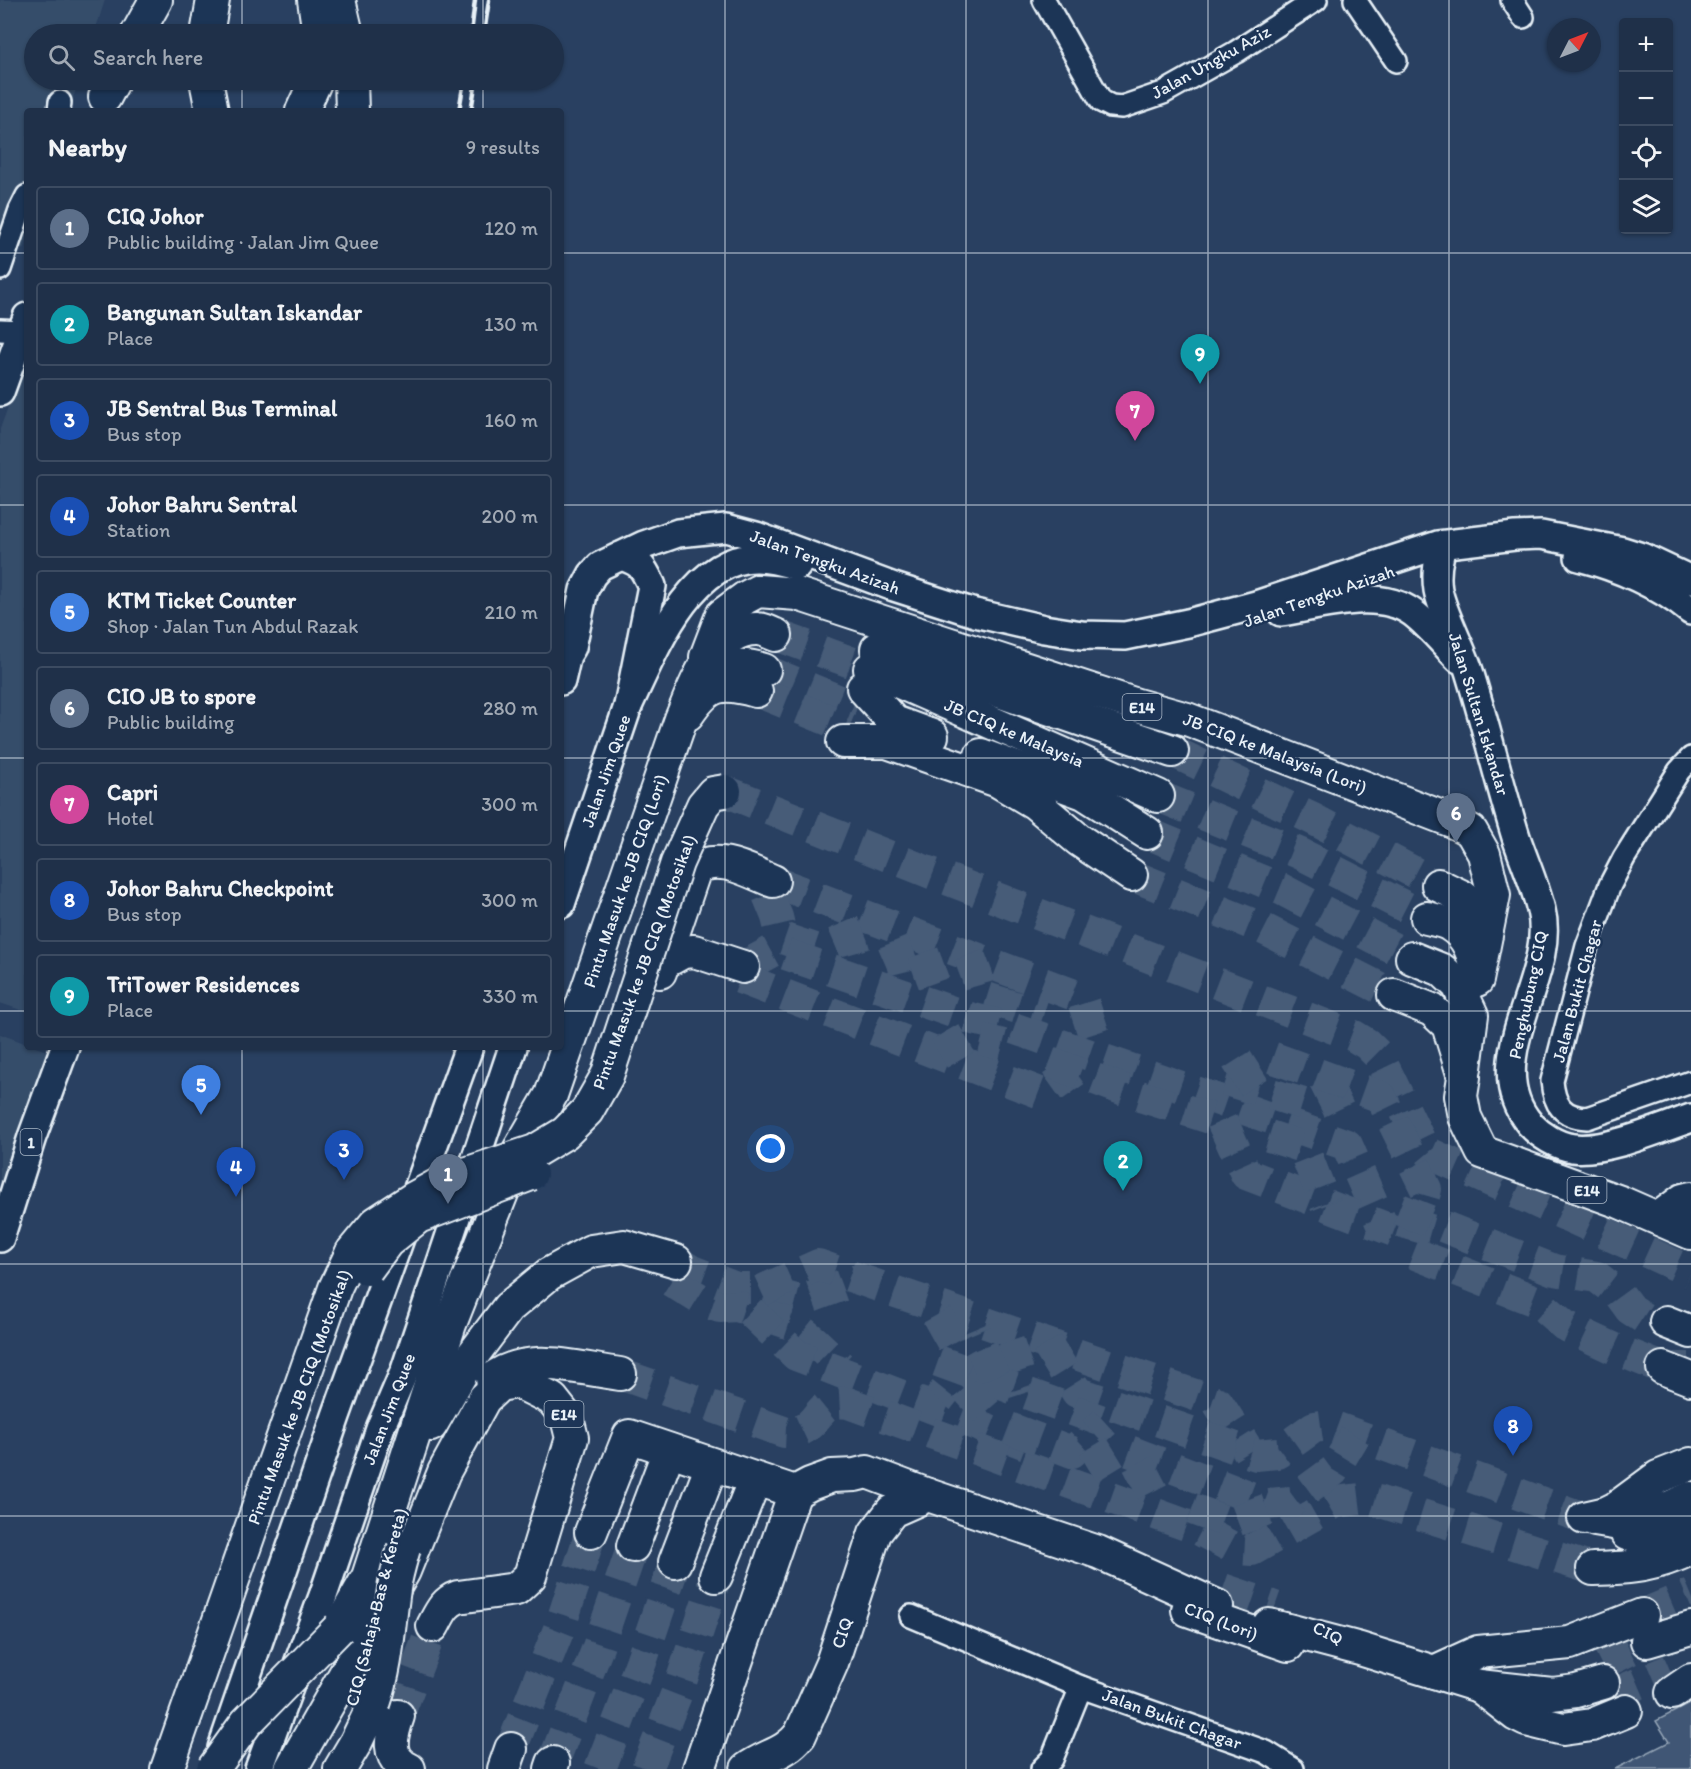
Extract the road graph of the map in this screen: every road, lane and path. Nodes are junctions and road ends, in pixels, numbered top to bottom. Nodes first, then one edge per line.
1 (135, 0) edge
2 (156, 0) edge
3 (213, 0) edge
4 (314, 0) edge
5 (339, 0) edge
6 (1044, 0) edge
7 (1316, 0) edge
8 (1355, 0) edge
9 (126, 24) edge
10 (143, 24) edge
11 (209, 24) edge
12 (317, 24) edge
13 (345, 24) edge
14 (1396, 61) dead end
15 (208, 90) edge
16 (311, 90) edge
17 (351, 90) edge
18 (211, 108) edge
19 (303, 108) edge
20 (352, 108) edge
21 (24, 201) edge
22 (0, 269) edge
23 (16, 326) edge
24 (0, 392) edge
25 (726, 528) junction
26 (1440, 554) junction
27 (621, 556) junction
28 (1406, 560) junction
29 (722, 567) junction
30 (1691, 580) edge
31 (1438, 591) junction
32 (1691, 611) edge
33 (1281, 612) junction
34 (714, 633) junction
35 (767, 661) junction
36 (564, 668) edge
37 (1468, 669) junction
38 (860, 697) junction
39 (690, 700) junction
40 (628, 706) junction
41 (891, 732) junction
42 (1173, 751) tunnel mouth
43 (1691, 758) edge
44 (725, 791) dead end
45 (1158, 796) tunnel mouth
46 (1147, 833) tunnel mouth
47 (1516, 838) junction
48 (1131, 875) tunnel mouth
49 (1438, 885) tunnel mouth
50 (770, 888) tunnel mouth
51 (564, 895) edge
52 (1427, 918) tunnel mouth
53 (1486, 934) junction
54 (1412, 958) tunnel mouth
55 (662, 968) junction
56 (741, 973) tunnel mouth
57 (1477, 980) junction
58 (1394, 995) tunnel mouth
59 (1472, 1015) junction
60 (64, 1050) edge
61 (468, 1050) edge
62 (512, 1050) edge
63 (1464, 1077) junction
64 (1691, 1082) edge
65 (1691, 1118) edge
66 (1691, 1132) edge
67 (1691, 1198) edge
68 (1659, 1218) junction
69 (1691, 1218) edge
70 (1691, 1233) edge
71 (0, 1238) edge
72 (674, 1271) tunnel mouth
73 (611, 1373) tunnel mouth
74 (669, 1450) junction
75 (1691, 1464) edge
76 (712, 1465) junction
77 (755, 1479) junction
78 (795, 1492) junction
79 (928, 1495) junction
80 (1691, 1498) edge
81 (1584, 1518) junction
82 (1691, 1525) edge
83 (591, 1532) tunnel mouth
84 (633, 1546) tunnel mouth
85 (1691, 1549) edge
86 (1098, 1552) junction
87 (675, 1562) tunnel mouth
88 (1691, 1564) edge
89 (716, 1576) tunnel mouth
90 (1220, 1597) tunnel mouth
91 (911, 1616) dead end
92 (1272, 1616) tunnel mouth
93 (432, 1626) tunnel mouth
94 (1691, 1628) edge
95 (1691, 1641) edge
96 (1360, 1649) junction
97 (1668, 1660) edge
98 (1434, 1672) junction
99 (1081, 1687) junction
100 (1610, 1689) tunnel mouth
101 (385, 1749) edge
102 (759, 1766) edge
103 (167, 1769) edge
104 (183, 1769) edge
105 (214, 1769) edge
106 (259, 1769) edge
107 (291, 1769) edge
108 (323, 1769) edge
109 (340, 1769) edge
110 (409, 1769) edge
111 (699, 1769) edge
112 (1042, 1769) edge
113 (1293, 1769) edge

1 - 9 highway
2 - 10 highway
3 - 11 highway
4 - 12 highway
5 - 13 highway
6 - 7 street, Jalan Ungku Aziz
8 - 14 street
15 - 18 highway
16 - 19 highway
17 - 20 highway
21 - 22 street
23 - 24 main road
25 - 27 main road, Jalan Tengku Azizah
25 - 28 main road, Jalan Tengku Azizah
25 - 29 main road
26 - 28 main road, Jalan Tengku Azizah
26 - 31 main road, Jalan Sultan Iskandar
26 - 32 main road, Jalan Tengku Azizah
27 - 36 main road
27 - 40 main road
28 - 30 main road, Jalan Tengku Azizah
28 - 31 main road, Jalan Sultan Iskandar
28 - 33 main road, Jalan Tengku Azizah
29 - 33 main road, Jalan Tengku Azizah
29 - 40 main road, Jalan Tengku Azizah
31 - 37 main road, Jalan Sultan Iskandar
33 - 37 main road
34 - 35 highway
34 - 39 highway, JB CIQ ke Malaysia (Lori) / E14
34 - 53 highway, JB CIQ ke Malaysia (Lori) / E14
35 - 39 highway, E14
35 - 39 highway, E14
37 - 47 main road, Jalan Sultan Iskandar
38 - 41 highway
38 - 42 highway, JB CIQ ke Malaysia (Lori) / E14
38 - 45 highway, JB CIQ ke Malaysia
39 - 105 highway, Pintu Masuk ke JB CIQ (Lori) / E14, bridge
40 - 51 main road, Jalan Jim Quee
41 - 46 highway
41 - 48 highway
43 - 64 street, Jalan Bukit Chagar
44 - 103 highway, Pintu Masuk ke JB CIQ (Motosikal), bridge
47 - 65 main road, Penghubung CIQ
47 - 66 main road
49 - 53 highway
50 - 55 highway
52 - 57 highway, JB CIQ ke Malaysia (Lori) / E14
53 - 57 highway, JB CIQ ke Malaysia (Lori) / E14
54 - 59 highway
55 - 56 highway
55 - 104 highway, bridge
57 - 59 highway, JB CIQ ke Malaysia (Lori) / E14
58 - 63 highway, JB CIQ ke Malaysia (Lori) / E14
59 - 63 highway, JB CIQ ke Malaysia (Lori) / E14
60 - 71 main road, 1
61 - 105 main road
62 - 106 main road, Jalan Jim Quee
63 - 68 highway, JB CIQ ke Malaysia (Lori) / E14
67 - 68 highway
68 - 69 highway, JB CIQ ke Malaysia (Lori) / E14
68 - 70 highway, JB CIQ ke Malaysia (Lori) / E14
72 - 108 highway, CIQ (Sahaja Bas & Kereta)
73 - 109 highway, bridge
74 - 76 highway
74 - 83 highway
74 - 84 highway
75 - 81 highway
76 - 77 highway
76 - 87 highway
77 - 78 highway
77 - 89 highway
78 - 79 highway
78 - 111 highway
79 - 86 highway
79 - 102 highway, CIQ
80 - 81 highway
81 - 82 highway
85 - 88 highway
86 - 90 highway
86 - 96 highway, CIQ (Lori)
91 - 99 street, Jalan Bukit Chagar
92 - 96 highway, CIQ
93 - 107 highway, E14, bridge
94 - 97 highway
95 - 97 highway
96 - 98 highway
97 - 98 highway
98 - 100 highway
99 - 112 street
99 - 113 street, Jalan Bukit Chagar
101 - 110 highway

